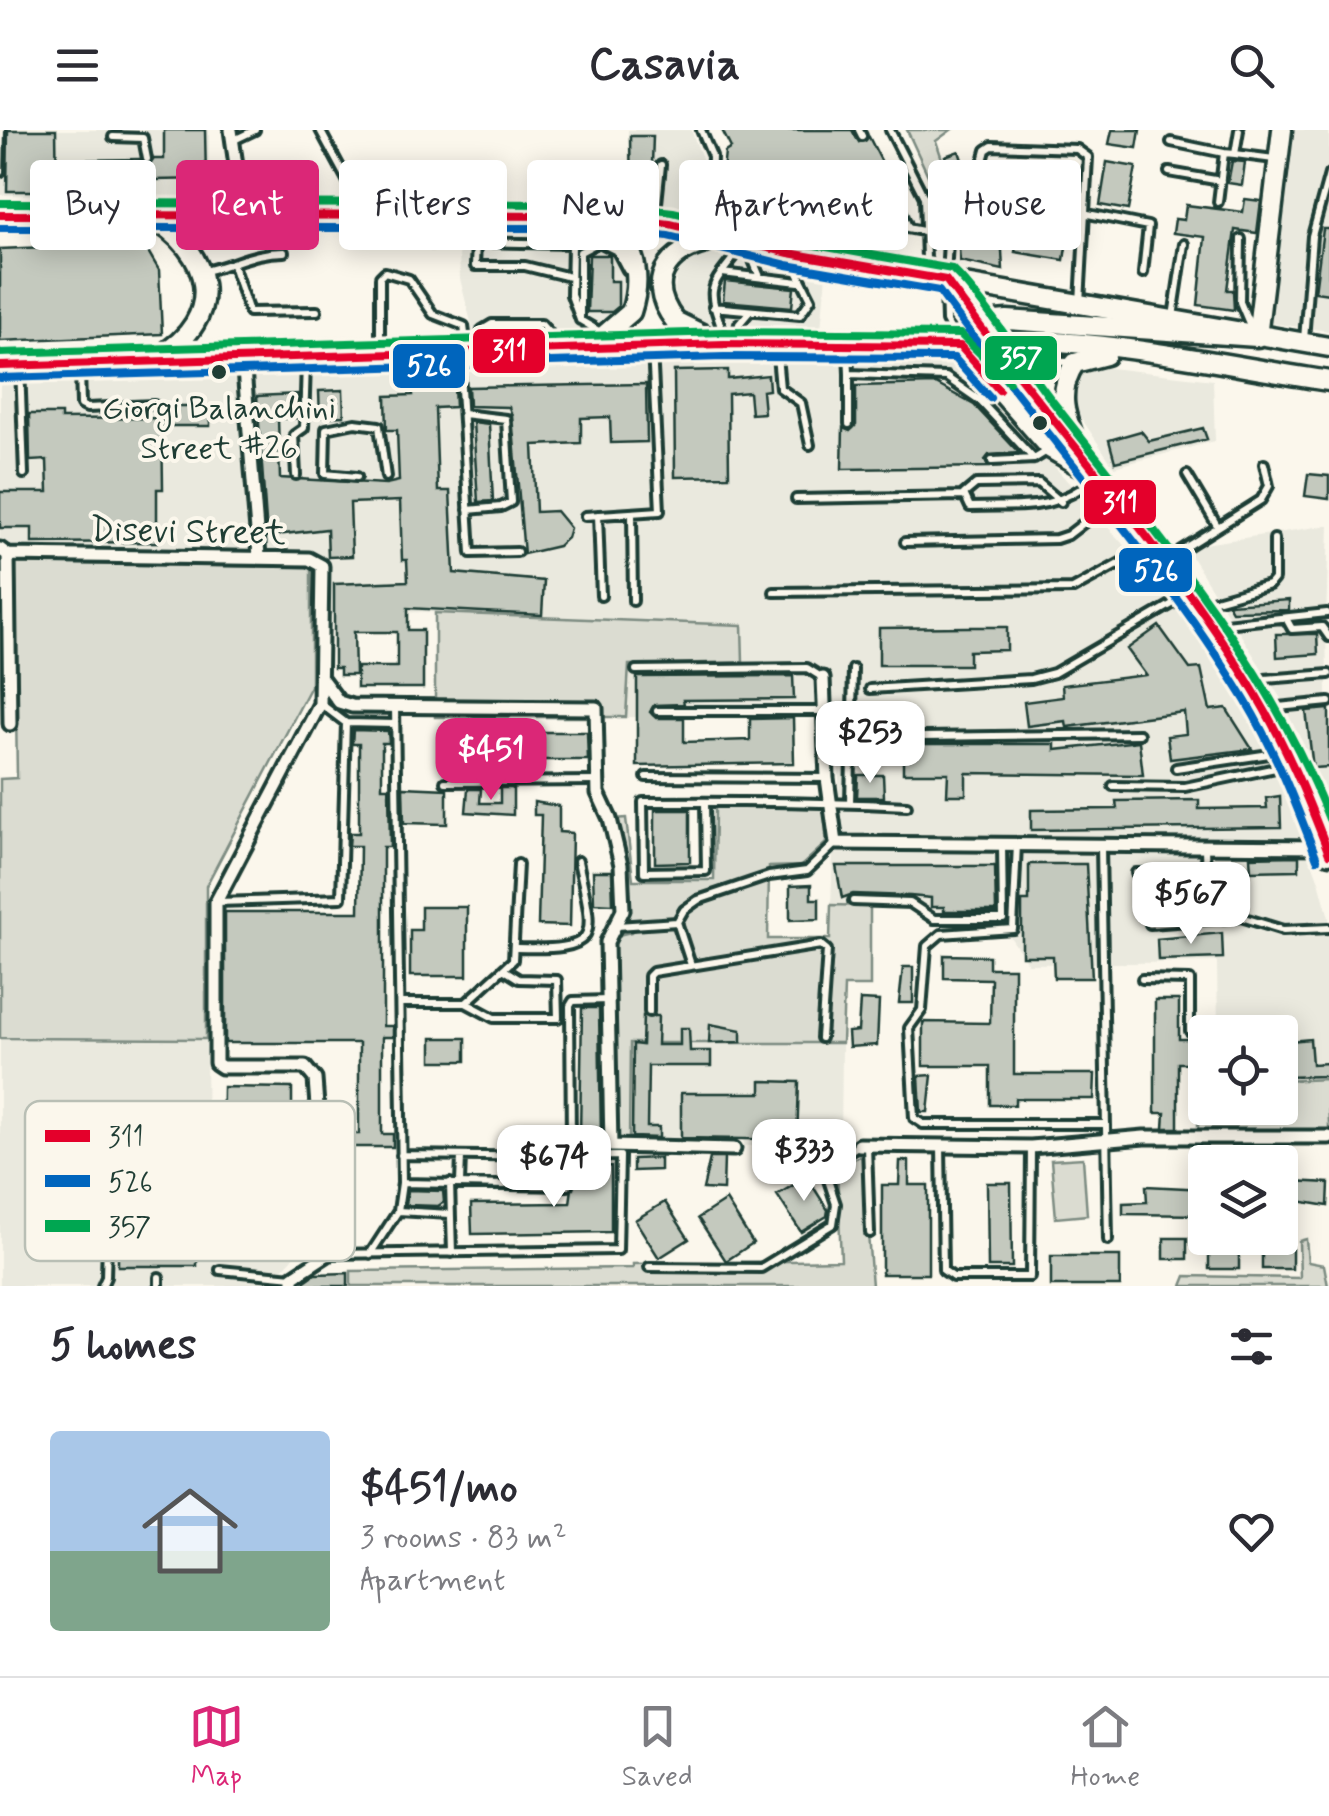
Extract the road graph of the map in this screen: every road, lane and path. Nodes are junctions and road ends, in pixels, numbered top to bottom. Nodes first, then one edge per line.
1 (1, 130) edge
2 (255, 130) edge
3 (320, 130) edge
4 (701, 130) edge
5 (890, 130) edge
6 (1239, 130) edge
7 (1282, 130) edge
8 (232, 135) edge
9 (113, 136) dead end
10 (1171, 142) dead end
11 (1224, 153) junction
12 (1236, 154) junction
13 (146, 159) dead end
14 (235, 160) edge
15 (712, 160) edge
16 (1279, 160) junction
17 (339, 165) edge
18 (662, 165) dead end
19 (0, 172) edge
20 (1168, 172) dead end
21 (1329, 174) edge
22 (1220, 180) junction
23 (659, 190) edge
24 (1218, 202) dead end
25 (1088, 214) junction
26 (0, 216) edge
27 (30, 216) edge
28 (156, 223) edge
29 (909, 228) edge
30 (922, 231) junction
31 (1241, 239) dead end
32 (527, 243) edge
33 (1184, 244) dead end
34 (572, 250) edge
35 (629, 250) edge
36 (683, 250) edge
37 (734, 250) edge
38 (744, 250) edge
39 (779, 250) edge
40 (284, 252) dead end
41 (788, 252) junction
42 (234, 265) junction
43 (203, 272) junction
44 (1144, 273) dead end
45 (722, 274) junction
46 (570, 277) junction
47 (760, 277) junction
48 (941, 280) junction
49 (799, 282) junction
50 (1080, 303) junction
51 (712, 307) junction
52 (318, 311) dead end
53 (750, 311) junction
54 (1172, 318) junction
55 (580, 320) junction
56 (624, 321) junction
57 (974, 323) junction
58 (606, 335) junction
59 (380, 336) dead end
60 (1257, 337) junction
61 (988, 340) junction
62 (728, 344) junction
63 (776, 344) junction
64 (848, 344) junction
65 (1304, 344) junction
66 (652, 346) junction
67 (960, 346) junction
68 (589, 348) junction
69 (1329, 348) edge
70 (550, 349) junction
71 (469, 350) junction
72 (1132, 352) junction
73 (306, 355) junction
74 (243, 356) junction
75 (153, 360) junction
76 (1003, 360) junction
77 (80, 362) junction
78 (1075, 362) junction
79 (20, 365) junction
80 (0, 366) edge
81 (848, 374) junction
82 (1329, 381) edge
83 (154, 405) dead end
84 (463, 414) junction
85 (849, 424) dead end
86 (1048, 444) junction
87 (810, 445) dead end
88 (1080, 453) junction
89 (1029, 457) junction
90 (992, 461) dead end
91 (1264, 464) dead end
92 (24, 474) dead end
93 (296, 474) dead end
94 (1094, 475) junction
95 (1187, 476) dead end
96 (357, 477) dead end
97 (386, 477) dead end
98 (964, 496) junction
99 (796, 499) dead end
100 (1115, 499) junction
101 (1062, 502) junction
102 (468, 510) junction
103 (632, 513) junction
104 (598, 515) junction
105 (585, 516) dead end
106 (1218, 528) junction
107 (1274, 539) dead end
108 (905, 542) dead end
109 (4, 552) edge
110 (517, 552) dead end
111 (1160, 552) junction
112 (260, 556) junction
113 (774, 592) dead end
114 (601, 596) dead end
115 (1195, 599) junction
116 (634, 601) dead end
117 (1328, 613) edge
118 (1288, 620) junction
119 (1215, 626) junction
120 (1329, 637) edge
121 (5, 649) edge
122 (852, 669) dead end
123 (636, 670) dead end
124 (1329, 674) edge
125 (320, 678) junction
126 (824, 678) joint
127 (1250, 680) junction
128 (870, 689) dead end
129 (1329, 702) edge
130 (320, 704) junction
131 (395, 706) junction
132 (1267, 708) junction
133 (656, 711) dead end
134 (824, 711) junction
135 (346, 723) junction
136 (10, 724) dead end
137 (396, 724) junction
138 (1139, 734) dead end
139 (852, 738) junction
140 (1292, 757) junction
141 (1176, 768) dead end
142 (646, 777) dead end
143 (827, 778) junction
144 (597, 781) junction
145 (445, 782) dead end
146 (1114, 786) dead end
147 (705, 802) junction
148 (832, 803) junction
149 (850, 804) junction
150 (907, 806) dead end
151 (836, 843) junction
152 (1002, 844) junction
153 (1016, 844) junction
154 (1101, 845) junction
155 (1205, 846) junction
156 (1328, 851) edge
157 (578, 862) dead end
158 (518, 864) dead end
159 (1136, 873) dead end
160 (1206, 873) junction
161 (216, 902) junction
162 (853, 902) dead end
163 (1241, 917) junction
164 (678, 922) junction
165 (1150, 924) dead end
166 (616, 925) junction
167 (1329, 928) edge
168 (517, 948) junction
169 (690, 966) junction
170 (503, 969) junction
171 (1142, 979) dead end
172 (608, 1000) junction
173 (466, 1003) junction
174 (400, 1004) junction
175 (649, 1012) dead end
176 (1190, 1015) edge
177 (821, 1038) dead end
178 (315, 1101) edge
179 (1106, 1124) junction
180 (1329, 1137) edge
181 (1106, 1139) junction
182 (863, 1145) junction
183 (610, 1146) junction
184 (941, 1147) junction
185 (1031, 1147) junction
186 (734, 1149) dead end
187 (402, 1155) junction
188 (462, 1156) junction
189 (568, 1157) junction
190 (824, 1168) junction
191 (790, 1172) dead end
192 (402, 1182) junction
193 (450, 1183) junction
194 (460, 1183) junction
195 (398, 1210) junction
196 (450, 1214) junction
197 (870, 1233) dead end
198 (1108, 1240) dead end
199 (452, 1253) junction
200 (355, 1254) edge
201 (370, 1254) junction
202 (106, 1261) edge
203 (319, 1261) edge
204 (649, 1267) dead end
205 (220, 1270) dead end
206 (293, 1282) edge
207 (1030, 1282) edge
208 (102, 1286) edge

1 - 19 lane
2 - 8 lane
3 - 17 lane
4 - 15 lane
5 - 30 lane
6 - 12 lane
7 - 16 main road
8 - 14 street
9 - 13 lane
10 - 11 lane
11 - 12 lane
11 - 22 lane
12 - 16 lane
16 - 60 main road
18 - 23 lane
20 - 22 lane
21 - 65 lane
22 - 24 lane
25 - 44 lane
25 - 48 lane
25 - 50 lane
26 - 27 main road
28 - 43 main road
29 - 30 lane
30 - 48 lane
31 - 60 lane
32 - 46 lane
33 - 54 lane
34 - 46 lane
35 - 56 main road
36 - 62 main road
37 - 45 lane
38 - 47 lane
39 - 41 main road
40 - 42 lane
41 - 48 main road
41 - 49 lane
42 - 43 lane
42 - 52 lane
43 - 75 main road
45 - 47 lane
45 - 51 lane
46 - 55 lane
47 - 49 lane
48 - 50 main road
48 - 57 main road
48 - 67 lane
49 - 53 lane
50 - 54 main road
51 - 53 lane
51 - 62 lane
53 - 62 lane
54 - 60 main road
55 - 56 lane
55 - 58 lane
56 - 58 main road
57 - 60 main road
57 - 61 main road
57 - 67 main road
58 - 68 main road
59 - 71 lane
60 - 65 main road
61 - 67 main road
61 - 72 main road
61 - 76 main road
62 - 63 main road
62 - 66 main road
63 - 64 main road
63 - 87 lane
64 - 67 main road
64 - 81 lane
65 - 69 main road
66 - 68 main road
66 - 103 lane
67 - 76 lane
67 - 86 main road
68 - 70 main road
70 - 71 main road
70 - 71 lane
71 - 73 main road
71 - 84 lane
72 - 78 main road
72 - 82 main road
73 - 74 main road
73 - 93 lane
74 - 75 main road
74 - 112 street
75 - 77 main road
76 - 78 lane
76 - 88 main road
77 - 79 main road
77 - 83 lane
78 - 88 main road
79 - 80 main road
79 - 92 lane
81 - 85 lane
81 - 89 lane
84 - 102 lane
84 - 102 lane
86 - 89 lane
86 - 94 main road
88 - 94 main road
89 - 90 lane
91 - 106 lane
94 - 100 main road
94 - 101 lane
95 - 106 lane
96 - 97 lane
98 - 99 lane
98 - 101 lane
98 - 101 lane
100 - 108 lane
100 - 111 main road
102 - 110 lane
103 - 104 lane
103 - 116 lane
104 - 105 lane
104 - 114 lane
106 - 111 lane
107 - 115 lane
109 - 112 street, Disevi Street
109 - 121 street
111 - 113 lane
111 - 115 main road
112 - 125 street, Disevi Street
115 - 119 main road
115 - 128 lane
117 - 118 lane
118 - 119 lane
118 - 120 lane
119 - 127 main road
121 - 136 street
122 - 139 lane
123 - 126 lane
124 - 127 lane
125 - 130 street
125 - 131 street
126 - 134 street
127 - 132 main road
129 - 132 lane
130 - 135 lane
130 - 161 street
131 - 137 lane
131 - 144 street
132 - 140 main road
133 - 134 lane
134 - 143 street
135 - 137 lane
135 - 161 lane
137 - 174 lane
138 - 139 lane
139 - 149 lane
140 - 141 lane
140 - 146 lane
140 - 156 main road
142 - 143 lane
143 - 148 street
144 - 145 lane
144 - 166 street
147 - 147 lane
147 - 148 lane
148 - 149 lane
148 - 151 street
149 - 150 lane
151 - 152 street
151 - 164 lane
152 - 153 street
152 - 162 lane
153 - 154 street
153 - 179 lane
154 - 155 street
154 - 179 lane
155 - 156 street
155 - 160 lane
157 - 168 lane
158 - 168 lane
159 - 160 lane
160 - 163 lane
161 - 178 street
163 - 165 lane
163 - 167 lane
164 - 166 lane
164 - 169 lane
166 - 172 street
168 - 170 lane
169 - 175 lane
169 - 177 lane
170 - 173 lane
170 - 173 lane
171 - 176 lane
172 - 183 street
172 - 183 lane
173 - 174 lane
174 - 187 lane
179 - 181 lane
180 - 181 street
181 - 185 street
181 - 198 lane
182 - 184 street
182 - 190 lane
182 - 197 lane
183 - 186 street
184 - 185 street
184 - 207 lane
185 - 207 lane
187 - 188 lane
187 - 192 lane
188 - 189 lane
188 - 194 lane
189 - 194 lane
189 - 199 lane
190 - 191 lane
190 - 204 lane
192 - 193 lane
192 - 195 lane
193 - 194 lane
193 - 196 lane
195 - 196 lane
195 - 201 lane
196 - 199 lane
199 - 201 lane
200 - 201 lane
202 - 208 lane
203 - 206 street
205 - 206 lane

